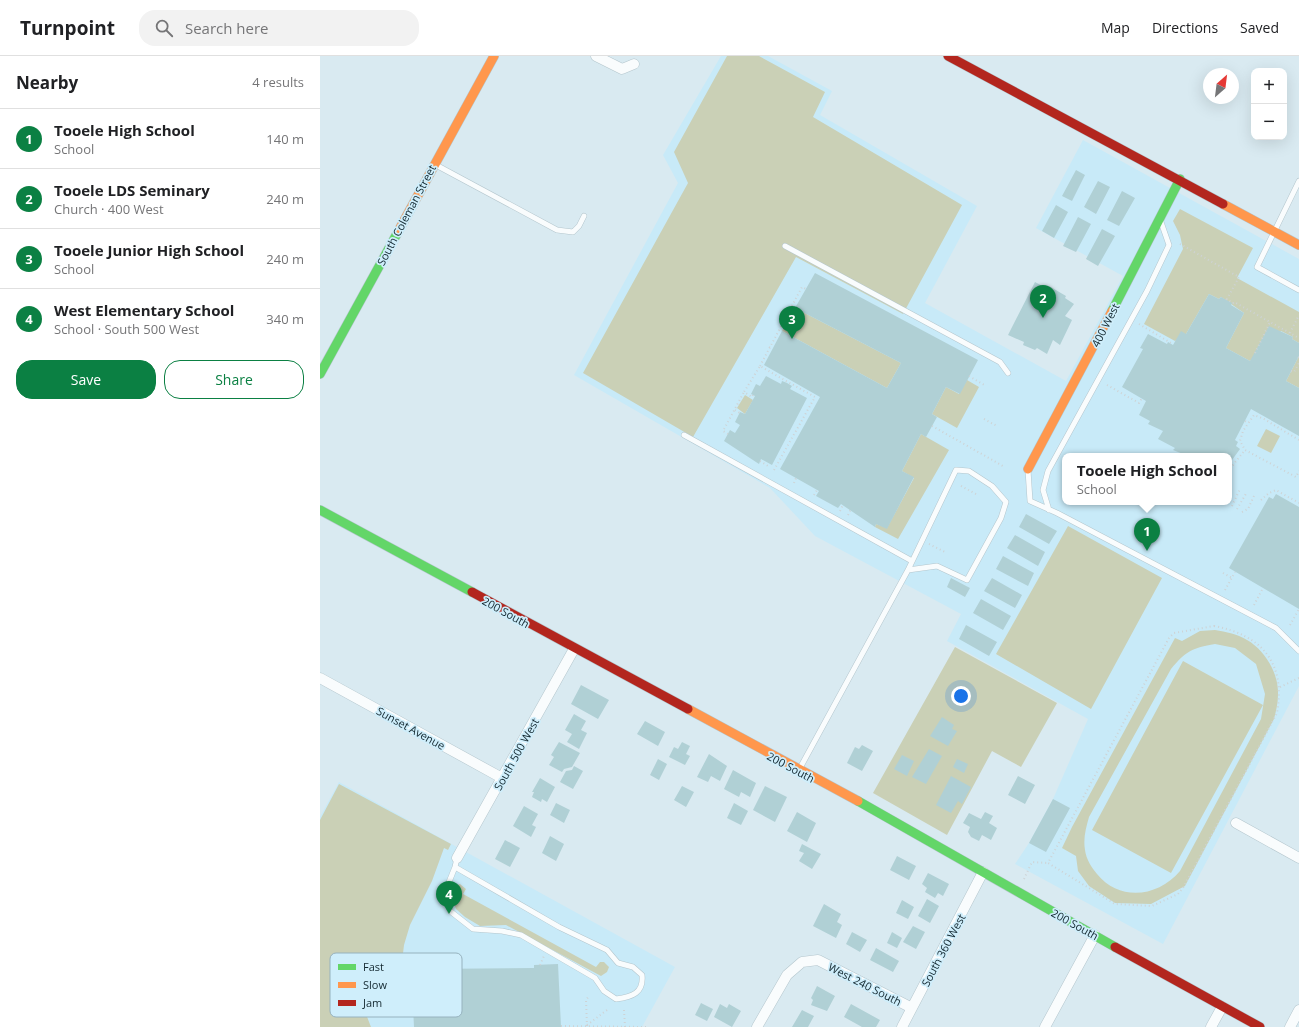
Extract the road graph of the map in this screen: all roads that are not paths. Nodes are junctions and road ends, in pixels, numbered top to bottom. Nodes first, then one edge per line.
1 (494, 56) edge
2 (596, 56) edge
3 (948, 56) edge
4 (634, 64) dead end
5 (434, 163) junction
6 (1180, 179) junction
7 (1299, 181) edge
8 (584, 216) dead end
9 (1160, 219) junction
10 (1276, 232) junction
11 (1299, 244) edge
12 (785, 246) dead end
13 (1299, 290) edge
14 (1008, 373) dead end
15 (320, 374) edge
16 (684, 435) dead end
17 (1028, 469) joint
18 (320, 510) edge
19 (1049, 510) junction
20 (912, 561) junction
21 (908, 570) junction
22 (574, 649) junction
23 (1299, 651) edge
24 (320, 678) edge
25 (799, 771) junction
26 (502, 778) junction
27 (1236, 823) dead end
28 (1299, 858) edge
29 (456, 862) junction
30 (984, 872) junction
31 (1095, 935) junction
32 (1222, 1007) junction
33 (912, 1008) junction
34 (1299, 1010) edge
35 (757, 1027) edge
36 (902, 1027) edge
37 (1045, 1027) edge
38 (1211, 1027) edge
39 (1260, 1027) edge
40 (1290, 1027) edge

1 - 5 street, South Coleman Street
2 - 4 street
3 - 6 street
5 - 8 lane
5 - 15 street, South Coleman Street
6 - 9 street, 400 West
6 - 10 street
7 - 10 lane
9 - 17 street, 400 West
9 - 19 lane
10 - 11 street
10 - 13 lane
12 - 14 lane
16 - 20 lane
17 - 19 lane
18 - 22 street, 200 South
19 - 23 lane
20 - 21 lane
20 - 21 lane
21 - 25 lane
22 - 25 street, 200 South
22 - 26 street, South 500 West
24 - 26 street, Sunset Avenue
25 - 30 street, 200 South
26 - 29 street, South 500 West
27 - 28 street
29 - 29 lane
30 - 31 street, 200 South
30 - 33 street, South 360 West
31 - 32 street, 200 South
31 - 37 street
32 - 38 street
32 - 39 street, 200 South
33 - 35 street, West 240 South
33 - 36 street, South 360 West
34 - 40 street

